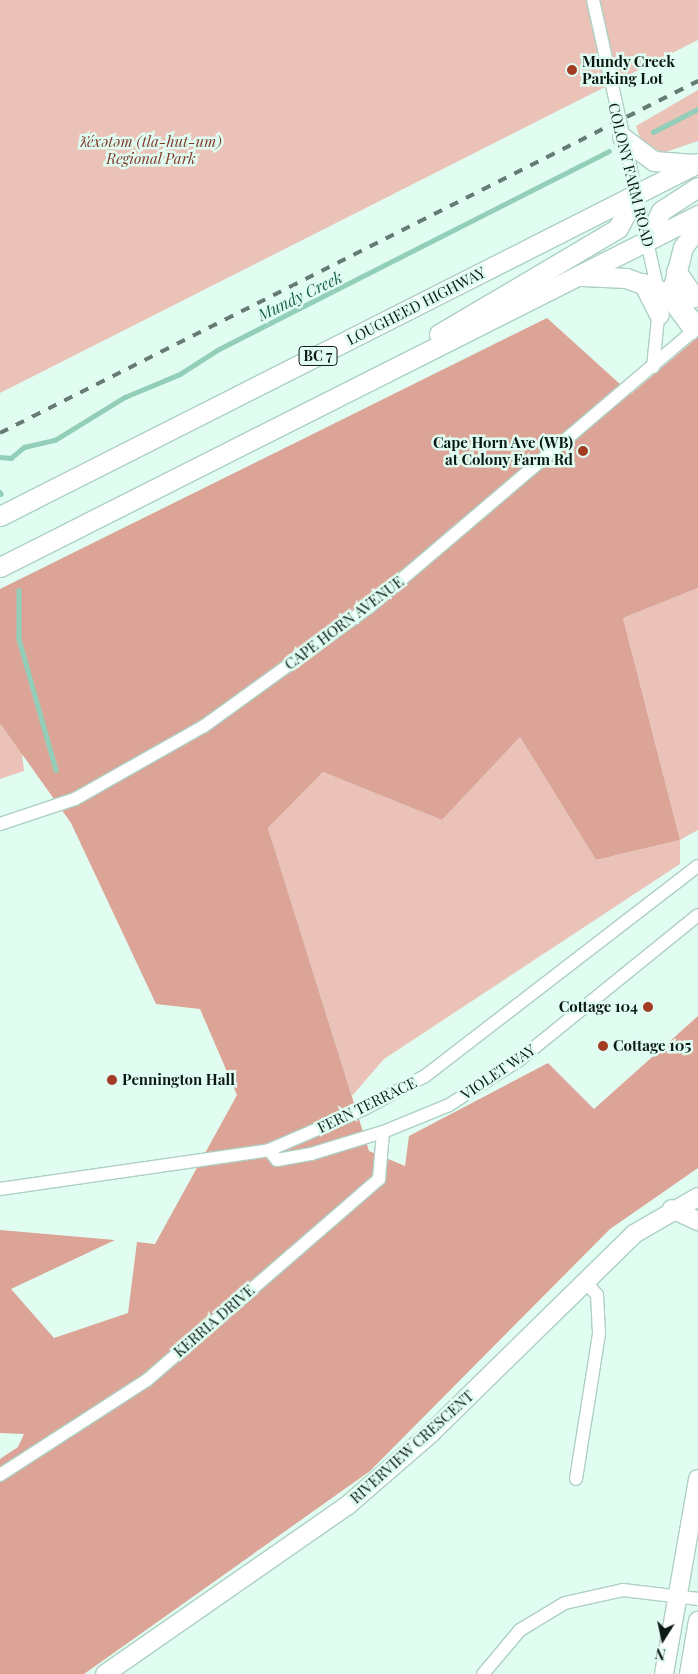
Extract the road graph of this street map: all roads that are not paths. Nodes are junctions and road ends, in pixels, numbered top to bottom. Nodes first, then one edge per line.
1 (593, 0) edge
2 (622, 137) junction
3 (698, 164) edge
4 (698, 188) edge
5 (636, 196) junction
6 (698, 215) edge
7 (698, 228) edge
8 (647, 241) junction
9 (676, 271) junction
10 (578, 276) junction
11 (658, 288) junction
12 (696, 297) edge
13 (659, 314) joint
14 (696, 328) edge
15 (653, 367) junction
16 (334, 399) junction
17 (0, 516) edge
18 (0, 567) edge
19 (0, 824) edge
20 (698, 866) edge
21 (698, 915) edge
22 (383, 1132) junction
23 (269, 1150) junction
24 (0, 1189) edge
25 (698, 1197) edge
26 (672, 1209) junction
27 (698, 1221) edge
28 (584, 1280) junction
29 (0, 1475) edge
30 (576, 1479) dead end
31 (698, 1479) edge
32 (677, 1596) junction
33 (698, 1599) edge
34 (698, 1620) edge
35 (106, 1674) edge
36 (483, 1674) edge
37 (664, 1674) edge
38 (689, 1674) edge

1 - 2 street, COLONY FARM ROAD
2 - 3 main road
2 - 5 street, COLONY FARM ROAD
3 - 5 main road, LOUGHEED HIGHWAY / BC 7
4 - 8 main road
5 - 8 street, COLONY FARM ROAD
5 - 16 main road
5 - 17 main road, LOUGHEED HIGHWAY / BC 7
6 - 8 main road
7 - 9 main road
8 - 10 main road
8 - 11 street, COLONY FARM ROAD
9 - 11 main road
9 - 12 main road
10 - 11 main road
10 - 16 main road
11 - 12 street
11 - 13 main road
11 - 14 street, COLONY FARM ROAD
13 - 15 street
14 - 15 street, CAPE HORN AVENUE
15 - 19 street, CAPE HORN AVENUE
16 - 18 main road
20 - 23 street, FERN TERRACE
21 - 22 street, VIOLET WAY
22 - 23 street, VIOLET WAY
22 - 29 street, KERRIA DRIVE
23 - 24 street, FERN TERRACE
25 - 26 street, RIVERVIEW CRESCENT
26 - 27 street
26 - 28 street, RIVERVIEW CRESCENT
28 - 30 street
28 - 35 street, RIVERVIEW CRESCENT
31 - 32 street
32 - 33 street
32 - 36 street
32 - 37 street
34 - 38 street

